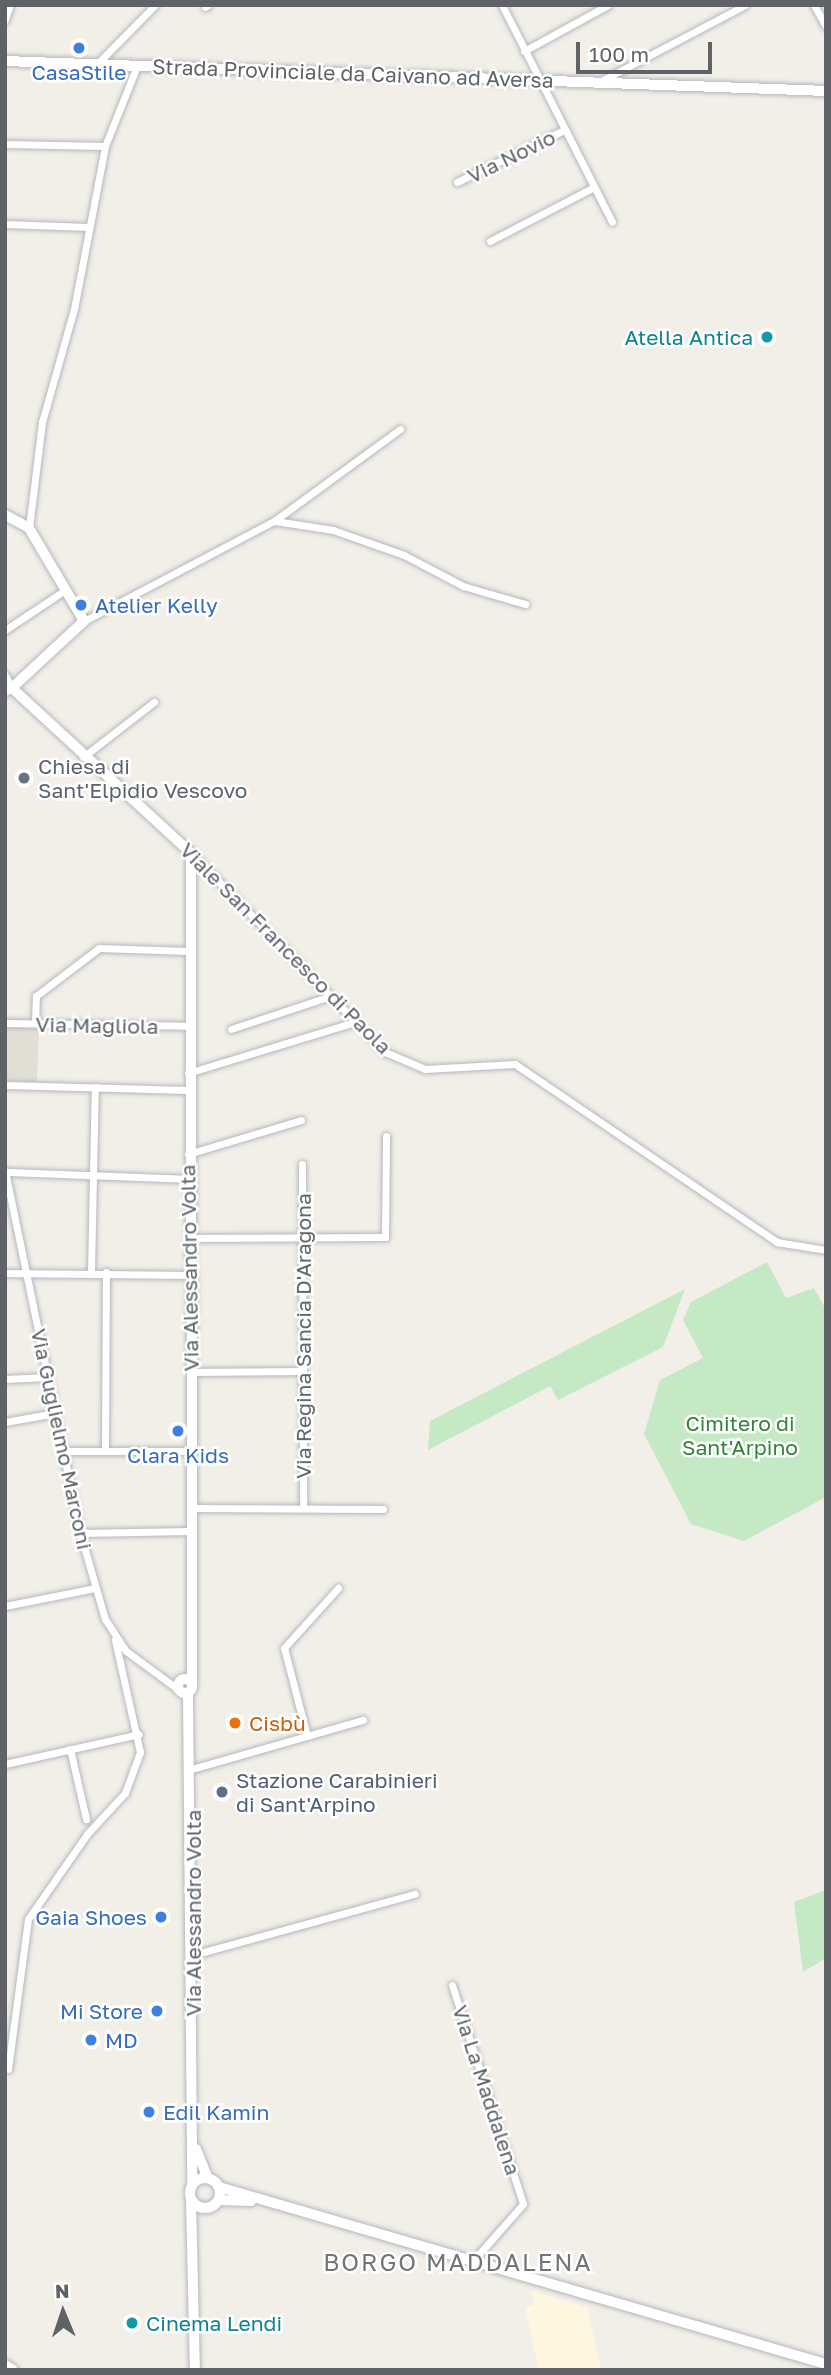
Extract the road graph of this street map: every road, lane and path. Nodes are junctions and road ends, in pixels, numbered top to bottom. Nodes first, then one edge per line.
1 (10, 5) edge
2 (155, 5) edge
3 (502, 5) edge
4 (608, 5) edge
5 (745, 5) edge
6 (814, 5) edge
7 (5, 20) edge
8 (826, 27) edge
9 (524, 51) junction
10 (5, 61) edge
11 (96, 65) junction
12 (137, 66) junction
13 (538, 79) junction
14 (601, 81) junction
15 (826, 90) edge
16 (564, 130) junction
17 (5, 144) edge
18 (105, 146) junction
19 (457, 182) dead end
20 (594, 187) junction
21 (612, 222) dead end
22 (5, 224) edge
23 (89, 227) junction
24 (490, 241) dead end
25 (400, 429) dead end
26 (5, 516) edge
27 (274, 521) junction
28 (29, 528) junction
29 (65, 590) junction
30 (525, 604) dead end
31 (84, 621) junction
32 (5, 630) edge
33 (5, 675) edge
34 (9, 690) edge
35 (154, 702) dead end
36 (81, 758) junction
37 (191, 853) junction
38 (188, 951) junction
39 (331, 996) junction
40 (355, 1022) junction
41 (5, 1023) edge
42 (35, 1024) junction
43 (188, 1026) junction
44 (231, 1029) dead end
45 (188, 1073) junction
46 (5, 1085) edge
47 (95, 1087) junction
48 (188, 1090) junction
49 (301, 1120) dead end
50 (386, 1136) dead end
51 (187, 1154) junction
52 (302, 1164) dead end
53 (5, 1172) edge
54 (94, 1176) junction
55 (187, 1179) junction
56 (14, 1208) junction
57 (5, 1210) edge
58 (302, 1237) junction
59 (188, 1238) junction
60 (826, 1250) edge
61 (27, 1269) junction
62 (91, 1271) junction
63 (106, 1272) junction
64 (5, 1273) edge
65 (189, 1275) junction
66 (303, 1371) junction
67 (190, 1372) junction
68 (48, 1377) junction
69 (5, 1379) edge
70 (55, 1413) junction
71 (5, 1422) edge
72 (105, 1450) junction
73 (62, 1451) junction
74 (190, 1451) junction
75 (191, 1508) junction
76 (303, 1508) junction
77 (383, 1508) dead end
78 (191, 1531) junction
79 (79, 1533) junction
80 (95, 1588) junction
81 (338, 1588) dead end
82 (5, 1606) edge
83 (116, 1640) junction
84 (185, 1687) junction
85 (363, 1720) dead end
86 (139, 1734) junction
87 (307, 1736) junction
88 (70, 1749) junction
89 (5, 1763) edge
90 (192, 1769) junction
91 (86, 1819) dead end
92 (415, 1894) dead end
93 (193, 1955) junction
94 (452, 1984) dead end
95 (8, 2069) dead end
96 (194, 2134) junction
97 (208, 2178) junction
98 (192, 2185) junction
99 (219, 2187) junction
100 (191, 2199) junction
101 (219, 2200) junction
102 (269, 2202) junction
103 (205, 2208) junction
104 (192, 2233) junction
105 (472, 2261) junction
106 (826, 2364) edge
107 (5, 2365) edge
108 (13, 2370) edge
109 (195, 2370) edge

1 - 7 street
2 - 11 street
3 - 9 street
4 - 9 street
5 - 14 street
6 - 8 street
9 - 13 street
10 - 11 street, Strada Provinciale da Caivano ad Aversa
11 - 12 street, Strada Provinciale da Caivano ad Aversa
12 - 13 street, Strada Provinciale da Caivano ad Aversa
12 - 18 street
13 - 14 street, Strada Provinciale da Caivano ad Aversa
13 - 16 street
14 - 15 street, Strada Provinciale da Caivano ad Aversa
16 - 19 street, Via Novio
16 - 20 street
17 - 18 street
18 - 23 street
20 - 21 street
20 - 24 street
22 - 23 street
23 - 28 street
25 - 27 street
26 - 28 street
27 - 30 street
27 - 31 street
28 - 29 street
29 - 31 street
29 - 32 street
31 - 34 street
33 - 34 street
34 - 36 street, Viale San Francesco di Paola
35 - 36 street
36 - 37 street, Viale San Francesco di Paola
37 - 38 street, Via Alessandro Volta
37 - 39 street, Viale San Francesco di Paola
38 - 42 street
38 - 43 street, Via Alessandro Volta
39 - 40 street, Viale San Francesco di Paola
39 - 44 street
40 - 45 street
40 - 60 street, Viale San Francesco di Paola
41 - 42 street, Via Magliola
42 - 43 street, Via Magliola
43 - 45 street, Via Alessandro Volta
45 - 48 street, Via Alessandro Volta
46 - 47 street
47 - 48 street
47 - 54 street
48 - 51 street, Via Alessandro Volta
49 - 51 street
50 - 58 street
51 - 55 street, Via Alessandro Volta
52 - 58 street, Via Regina Sancia D'Aragona
53 - 54 street
53 - 56 street, Via Guglielmo Marconi
54 - 55 street
54 - 62 street
55 - 59 street, Via Alessandro Volta
56 - 57 street
56 - 61 street, Via Guglielmo Marconi
58 - 59 street
58 - 66 street, Via Regina Sancia D'Aragona
59 - 65 street, Via Alessandro Volta
61 - 62 street
61 - 64 street
61 - 68 street, Via Guglielmo Marconi
62 - 63 street
63 - 65 street
63 - 72 street
65 - 67 street, Via Alessandro Volta
66 - 67 street
66 - 76 street, Via Regina Sancia D'Aragona
67 - 74 street, Via Alessandro Volta
68 - 69 street
68 - 70 street, Via Guglielmo Marconi
70 - 71 street
70 - 73 street, Via Guglielmo Marconi
72 - 73 street
72 - 74 street
73 - 79 street, Via Guglielmo Marconi
74 - 75 street, Via Alessandro Volta
75 - 76 street
75 - 78 street, Via Alessandro Volta
76 - 77 street
78 - 79 street
78 - 84 street, Via Alessandro Volta
79 - 80 street, Via Guglielmo Marconi
80 - 82 street
80 - 83 street, Via Guglielmo Marconi
81 - 87 street
83 - 84 street, Via Guglielmo Marconi
83 - 86 street
84 - 90 street, Via Alessandro Volta
85 - 87 street
86 - 88 street
86 - 95 street
87 - 90 street
88 - 89 street
88 - 91 street
90 - 93 street, Via Alessandro Volta
92 - 93 street
93 - 96 street, Via Alessandro Volta
94 - 105 street, Via La Maddalena
96 - 97 street, Via Alessandro Volta
96 - 98 street, Via Alessandro Volta
97 - 98 street
97 - 99 street
98 - 100 street
99 - 101 street
99 - 102 street
100 - 103 street
100 - 104 street
101 - 102 street
101 - 103 street
102 - 105 street
103 - 104 street
104 - 109 street
105 - 106 street
107 - 108 street

